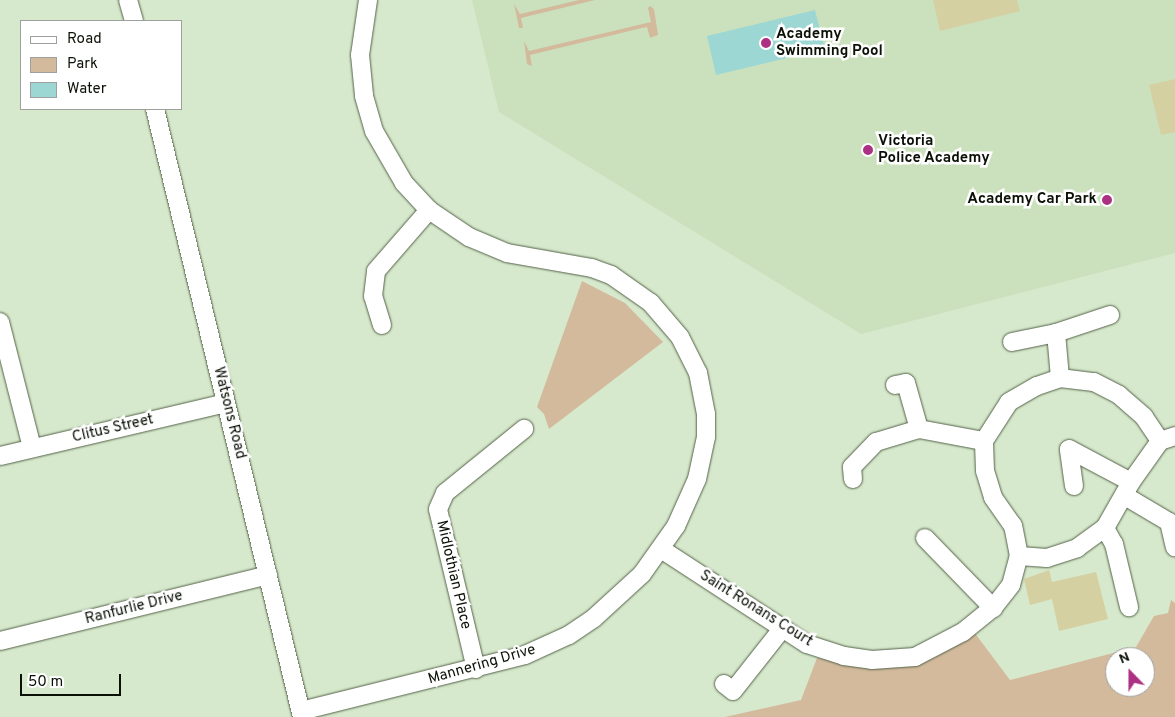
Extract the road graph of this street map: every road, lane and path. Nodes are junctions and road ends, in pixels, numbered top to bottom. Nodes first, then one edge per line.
1 (128, 0) edge
2 (368, 0) edge
3 (134, 20) edge
4 (155, 110) edge
5 (429, 210) junction
6 (1110, 315) dead end
7 (0, 322) edge
8 (382, 325) dead end
9 (1056, 333) junction
10 (1012, 342) dead end
11 (1060, 378) junction
12 (895, 385) dead end
13 (226, 404) junction
14 (524, 429) dead end
15 (919, 429) junction
16 (1168, 438) edge
17 (984, 441) junction
18 (32, 448) junction
19 (0, 456) edge
20 (853, 480) dead end
21 (1074, 486) dead end
22 (1128, 489) junction
23 (1105, 528) junction
24 (924, 538) dead end
25 (1175, 547) edge
26 (661, 549) junction
27 (1019, 556) junction
28 (268, 576) junction
29 (1129, 606) dead end
30 (993, 608) junction
31 (782, 629) junction
32 (0, 641) edge
33 (476, 669) junction
34 (724, 684) dead end
35 (301, 714) edge

1 - 3 street
2 - 5 street, Mannering Drive
4 - 13 street, Watsons Road
5 - 8 street
5 - 26 street, Mannering Drive
6 - 9 street
7 - 18 street
9 - 10 street
9 - 11 street
11 - 16 street
11 - 17 street
12 - 15 street
13 - 18 street, Clitus Street
13 - 28 street, Watsons Road
14 - 33 street, Midlothian Place
15 - 17 street
15 - 20 street
16 - 22 street
17 - 27 street
18 - 19 street, Clitus Street
21 - 22 street
22 - 23 street
22 - 25 street
23 - 27 street
23 - 29 street
24 - 30 street
26 - 31 street, Saint Ronans Court
26 - 33 street, Mannering Drive
27 - 30 street
28 - 32 street, Ranfurlie Drive
28 - 35 street, Watsons Road
30 - 31 street, Saint Ronans Court
31 - 34 street
33 - 35 street, Mannering Drive

